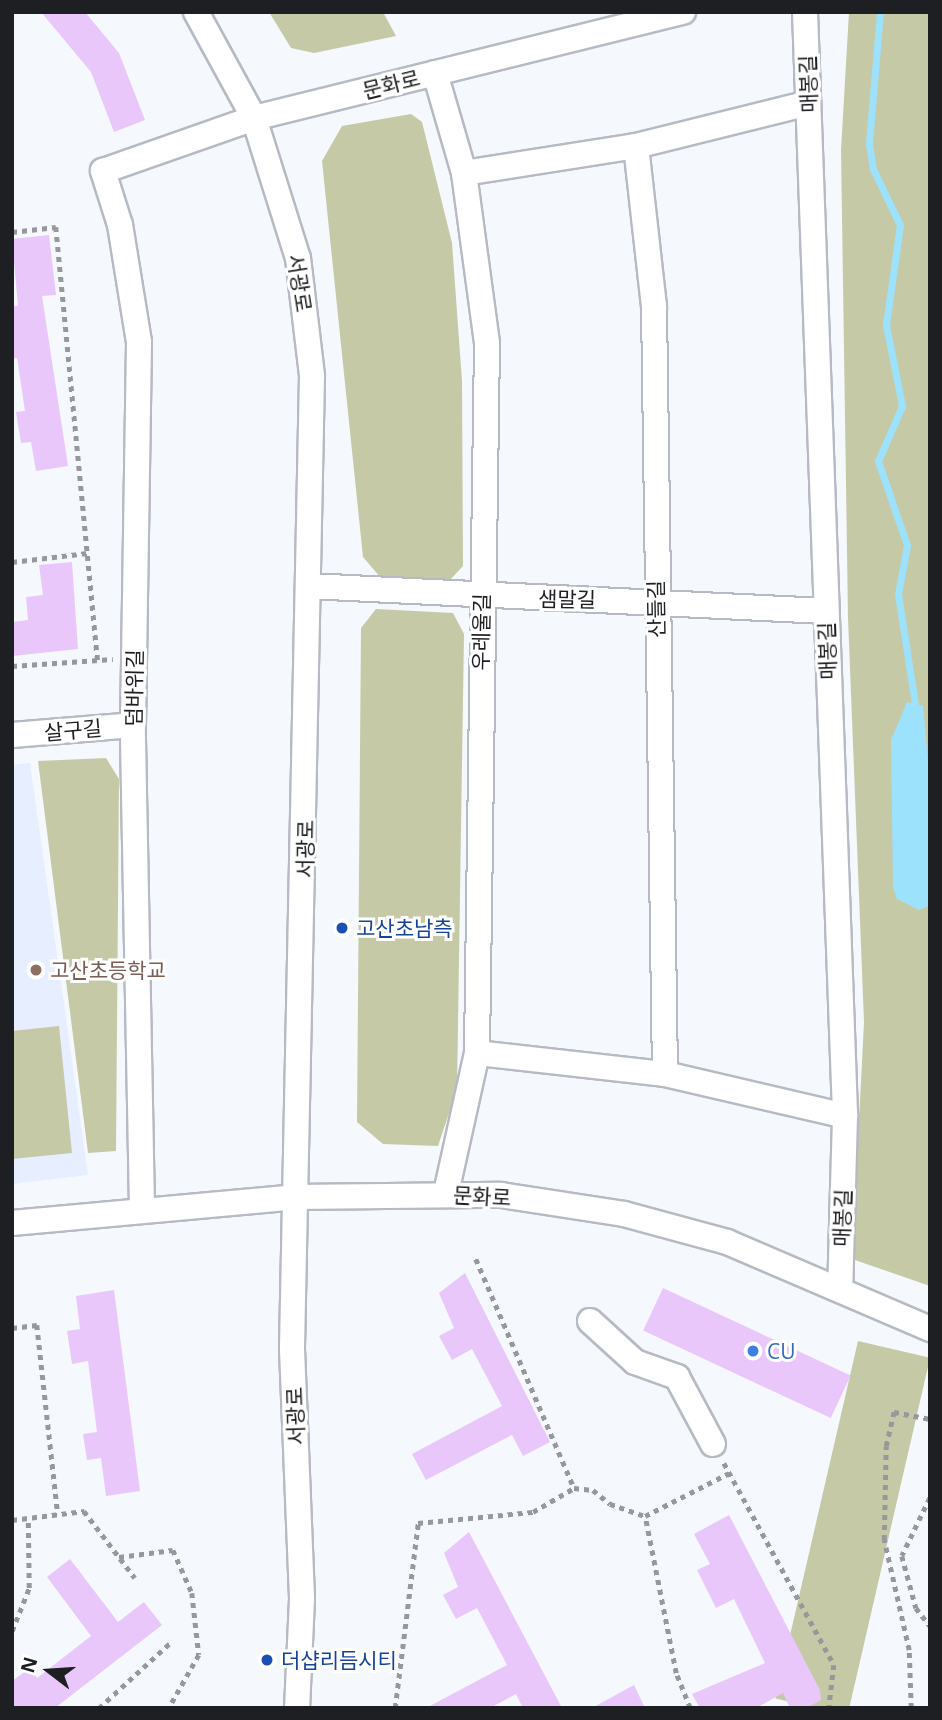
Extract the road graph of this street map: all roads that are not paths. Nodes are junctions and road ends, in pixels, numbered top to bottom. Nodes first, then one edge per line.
1 (196, 12) edge
2 (682, 12) edge
3 (805, 12) edge
4 (435, 73) junction
5 (808, 103) junction
6 (254, 118) junction
7 (636, 146) junction
8 (103, 171) joint
9 (464, 173) junction
10 (309, 586) junction
11 (482, 598) junction
12 (656, 601) junction
13 (825, 611) junction
14 (133, 725) junction
15 (12, 735) edge
16 (477, 1053) junction
17 (665, 1073) junction
18 (845, 1116) junction
19 (446, 1193) junction
20 (295, 1197) junction
21 (142, 1208) junction
22 (12, 1223) edge
23 (840, 1290) junction
24 (590, 1321) dead end
25 (930, 1329) edge
26 (713, 1444) road end
27 (297, 1708) edge

1 - 6 street, 서광로
2 - 4 street, 문화로
3 - 5 street, 매봉길
4 - 6 street, 문화로
4 - 9 street, 우레울길
5 - 7 street
5 - 13 street, 매봉길
6 - 8 street, 문화로
6 - 10 street, 서광로
7 - 9 street
7 - 12 street, 산들길
8 - 14 street, 덤바위길
9 - 11 street, 우레울길
10 - 11 street, 샘말길
10 - 20 street, 서광로
11 - 12 street, 샘말길
11 - 16 street, 우레울길
12 - 13 street, 샘말길
12 - 17 street, 산들길
13 - 18 street, 매봉길
14 - 15 street, 살구길
14 - 21 street, 덤바위길
16 - 17 street
16 - 19 street, 우레울길
17 - 18 street
18 - 23 street, 매봉길
19 - 20 street, 문화로
19 - 23 street, 문화로
20 - 21 street, 문화로
20 - 27 street, 서광로
21 - 22 street, 문화로
23 - 25 street, 문화로
24 - 26 street

